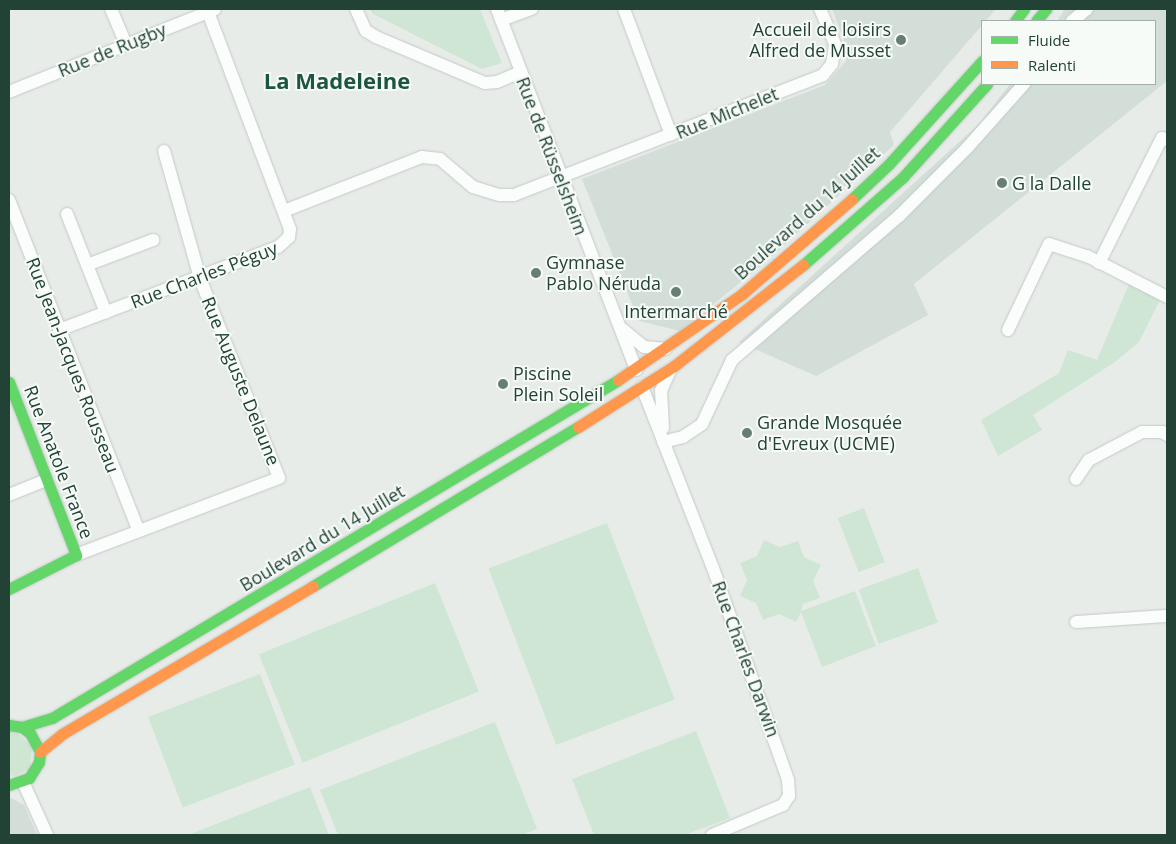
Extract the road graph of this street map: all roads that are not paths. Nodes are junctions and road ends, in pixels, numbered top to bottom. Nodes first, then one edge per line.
1 (111, 9) edge
2 (356, 9) edge
3 (532, 9) edge
4 (624, 9) edge
5 (820, 9) edge
6 (1024, 9) edge
7 (1046, 9) edge
8 (1086, 9) edge
9 (212, 10) edge
10 (499, 14) edge
11 (1015, 20) edge
12 (1037, 20) edge
13 (1073, 20) edge
14 (126, 45) junction
15 (981, 62) edge
16 (520, 72) junction
17 (986, 85) edge
18 (1023, 85) edge
19 (9, 92) edge
20 (671, 135) junction
21 (1167, 140) edge
22 (164, 151) dead end
23 (563, 176) junction
24 (9, 200) edge
25 (284, 211) junction
26 (66, 214) dead end
27 (153, 240) dead end
28 (1099, 263) junction
29 (87, 265) junction
30 (200, 278) junction
31 (1167, 297) edge
32 (106, 313) junction
33 (59, 330) junction
34 (1008, 330) dead end
35 (627, 333) junction
36 (666, 349) junction
37 (674, 366) junction
38 (636, 370) junction
39 (621, 379) junction
40 (9, 382) edge
41 (642, 387) junction
42 (1167, 435) edge
43 (662, 439) junction
44 (1076, 479) dead end
45 (46, 480) junction
46 (9, 495) edge
47 (138, 530) junction
48 (76, 555) junction
49 (9, 589) edge
50 (1167, 616) edge
51 (1076, 622) dead end
52 (9, 725) edge
53 (22, 727) junction
54 (40, 752) junction
55 (22, 782) junction
56 (9, 784) edge
57 (47, 835) edge
58 (712, 835) edge

1 - 14 street
2 - 16 street
3 - 10 street
4 - 20 street
5 - 20 street, Rue Michelet
6 - 11 main road
7 - 12 main road
8 - 13 street
9 - 14 street, Rue de Rugby
9 - 25 street, Rue Charles Péguy
10 - 16 street, Rue de Rüsselsheim
14 - 19 street, Rue de Rugby
15 - 36 main road, Boulevard du 14 Juillet
16 - 23 street, Rue de Rüsselsheim
17 - 37 main road, Boulevard du 14 Juillet
18 - 43 street
20 - 23 street, Rue Michelet
21 - 28 street
22 - 30 street
23 - 25 street, Rue Michelet
23 - 35 street, Rue de Rüsselsheim
24 - 33 street, Rue Jean-Jacques Rousseau
25 - 30 street, Rue Charles Péguy
26 - 29 street
27 - 29 street
28 - 31 street
28 - 34 street
29 - 32 street
30 - 32 street, Rue Charles Péguy
30 - 47 street, Rue Auguste Delaune
32 - 33 street, Rue Charles Péguy
33 - 47 street, Rue Jean-Jacques Rousseau
35 - 36 street
35 - 38 street, Rue de Rüsselsheim
35 - 39 street
36 - 38 main road, Boulevard du 14 Juillet
37 - 41 main road, Boulevard du 14 Juillet
37 - 43 street
38 - 39 main road, Boulevard du 14 Juillet
38 - 41 main road
39 - 53 main road, Boulevard du 14 Juillet
40 - 45 main road, Rue Anatole France
41 - 43 street, Rue Charles Darwin
41 - 54 main road, Boulevard du 14 Juillet
42 - 44 street
43 - 58 street, Rue Charles Darwin
45 - 46 street
45 - 48 main road, Rue Anatole France
47 - 48 street, Rue Auguste Delaune
48 - 49 main road
50 - 51 street
52 - 53 main road, Boulevard du 14 Juillet
53 - 54 main road
54 - 55 main road, Boulevard du 14 Juillet
55 - 56 main road
55 - 57 street

